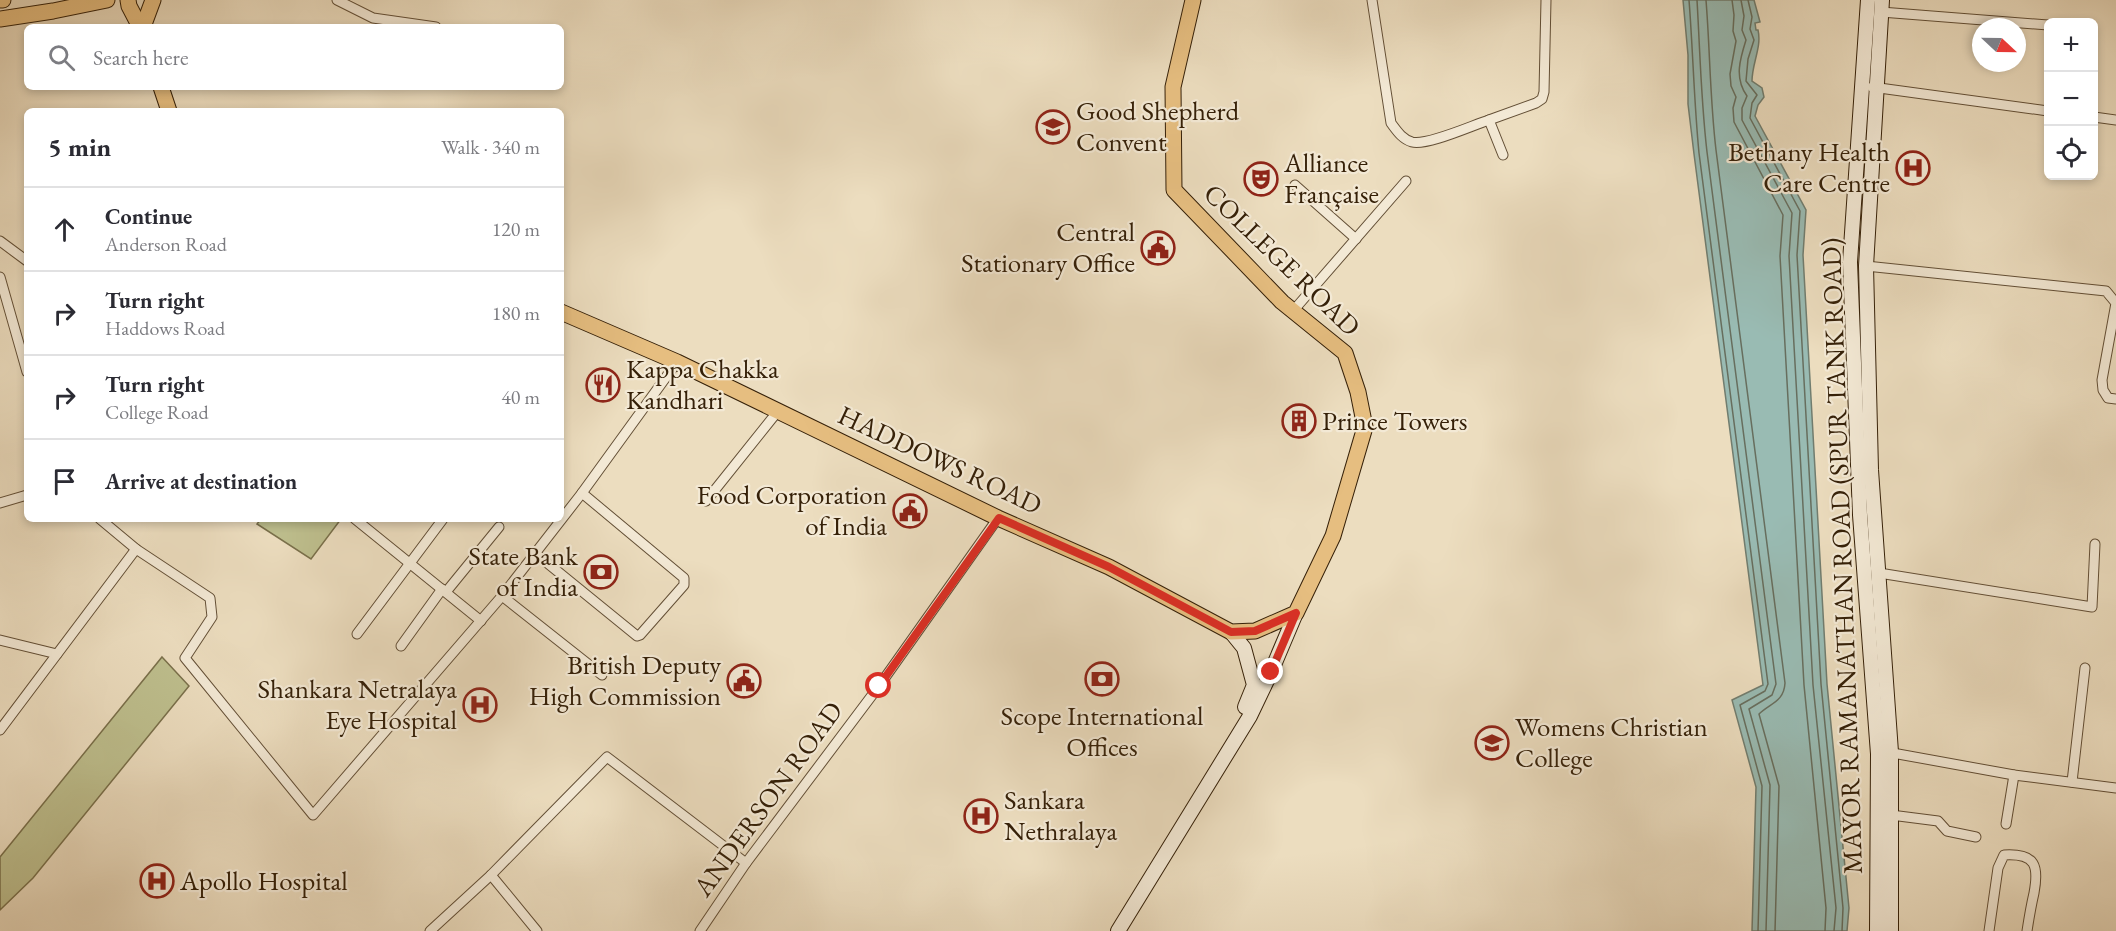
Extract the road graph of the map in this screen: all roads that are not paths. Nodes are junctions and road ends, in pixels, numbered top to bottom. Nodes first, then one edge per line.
1 (30, 0) edge
2 (107, 0) edge
3 (128, 0) edge
4 (153, 0) edge
5 (337, 0) edge
6 (1193, 0) edge
7 (1372, 0) edge
8 (1546, 0) edge
9 (1868, 0) edge
10 (1881, 6) edge
11 (21, 16) junction
12 (0, 19) edge
13 (139, 24) edge
14 (142, 24) edge
15 (415, 24) edge
16 (2044, 24) edge
17 (1869, 87) junction
18 (162, 90) edge
19 (168, 108) edge
20 (2044, 110) edge
21 (2098, 118) edge
22 (1490, 120) junction
23 (2116, 120) edge
24 (1503, 155) dead end
25 (1406, 181) dead end
26 (1295, 185) dead end
27 (1356, 239) junction
28 (0, 241) edge
29 (24, 259) edge
30 (1866, 266) junction
31 (0, 277) edge
32 (1293, 311) junction
33 (564, 313) edge
34 (24, 361) edge
35 (677, 362) junction
36 (2116, 399) edge
37 (778, 411) junction
38 (582, 493) junction
39 (24, 496) edge
40 (706, 501) dead end
41 (0, 503) edge
42 (564, 516) edge
43 (999, 518) junction
44 (104, 522) edge
45 (359, 522) edge
46 (441, 522) edge
47 (559, 522) edge
48 (499, 526) dead end
49 (2095, 544) dead end
50 (136, 549) junction
51 (535, 553) junction
52 (409, 563) junction
53 (1879, 573) junction
54 (444, 591) junction
55 (502, 596) junction
56 (1296, 613) junction
57 (481, 621) junction
58 (1231, 632) junction
59 (357, 634) dead end
60 (0, 640) edge
61 (401, 646) dead end
62 (57, 654) junction
63 (2085, 668) dead end
64 (602, 675) dead end
65 (0, 730) edge
66 (1885, 753) junction
67 (2014, 775) junction
68 (2072, 782) junction
69 (2116, 788) edge
70 (1891, 815) junction
71 (2006, 824) dead end
72 (1976, 837) dead end
73 (746, 862) junction
74 (491, 875) junction
75 (1883, 930) edge
76 (430, 931) edge
77 (537, 931) edge
78 (700, 931) edge
79 (1107, 931) edge
80 (1118, 931) edge
81 (1989, 931) edge
82 (2026, 931) edge

1 - 11 main road
2 - 11 main road
3 - 13 main road
4 - 14 main road
5 - 15 street
6 - 32 main road, COLLEGE ROAD
7 - 22 street
8 - 22 street
9 - 17 main road, MAYOR RAMANATHAN ROAD (SPUR TANK ROAD)
10 - 16 street
10 - 17 main road, MAYOR RAMANATHAN ROAD (SPUR TANK ROAD)
11 - 12 main road
17 - 20 street
17 - 30 main road, MAYOR RAMANATHAN ROAD (SPUR TANK ROAD)
17 - 66 main road, MAYOR RAMANATHAN ROAD (SPUR TANK ROAD)
18 - 19 main road
21 - 23 street
22 - 24 street
25 - 27 street
26 - 27 street
27 - 32 street
28 - 29 street
30 - 36 street
30 - 53 main road, MAYOR RAMANATHAN ROAD (SPUR TANK ROAD)
31 - 34 street
32 - 56 main road, COLLEGE ROAD
33 - 35 main road, HADDOWS ROAD
35 - 37 main road, HADDOWS ROAD
35 - 38 street
37 - 40 street
37 - 43 main road, HADDOWS ROAD
38 - 42 street
38 - 51 street
39 - 41 street
43 - 58 main road, HADDOWS ROAD
43 - 73 street, ANDERSON ROAD
44 - 50 street
45 - 52 street
46 - 52 street
47 - 51 street
48 - 54 street
49 - 53 street
50 - 57 street
50 - 62 street
51 - 55 street
52 - 54 street
52 - 59 street
53 - 66 main road, MAYOR RAMANATHAN ROAD (SPUR TANK ROAD)
54 - 57 street
54 - 61 street
55 - 57 street
55 - 64 street
56 - 58 main road
56 - 80 main road, COLLEGE ROAD
58 - 79 main road
60 - 62 street
62 - 65 street
63 - 68 street
66 - 67 street
66 - 70 main road, MAYOR RAMANATHAN ROAD (SPUR TANK ROAD)
66 - 75 main road, MAYOR RAMANATHAN ROAD (SPUR TANK ROAD)
67 - 68 street
67 - 71 street
68 - 69 street
70 - 72 street
70 - 75 main road, MAYOR RAMANATHAN ROAD (SPUR TANK ROAD)
73 - 74 street
73 - 78 street, ANDERSON ROAD
74 - 76 street
74 - 77 street
81 - 82 street

